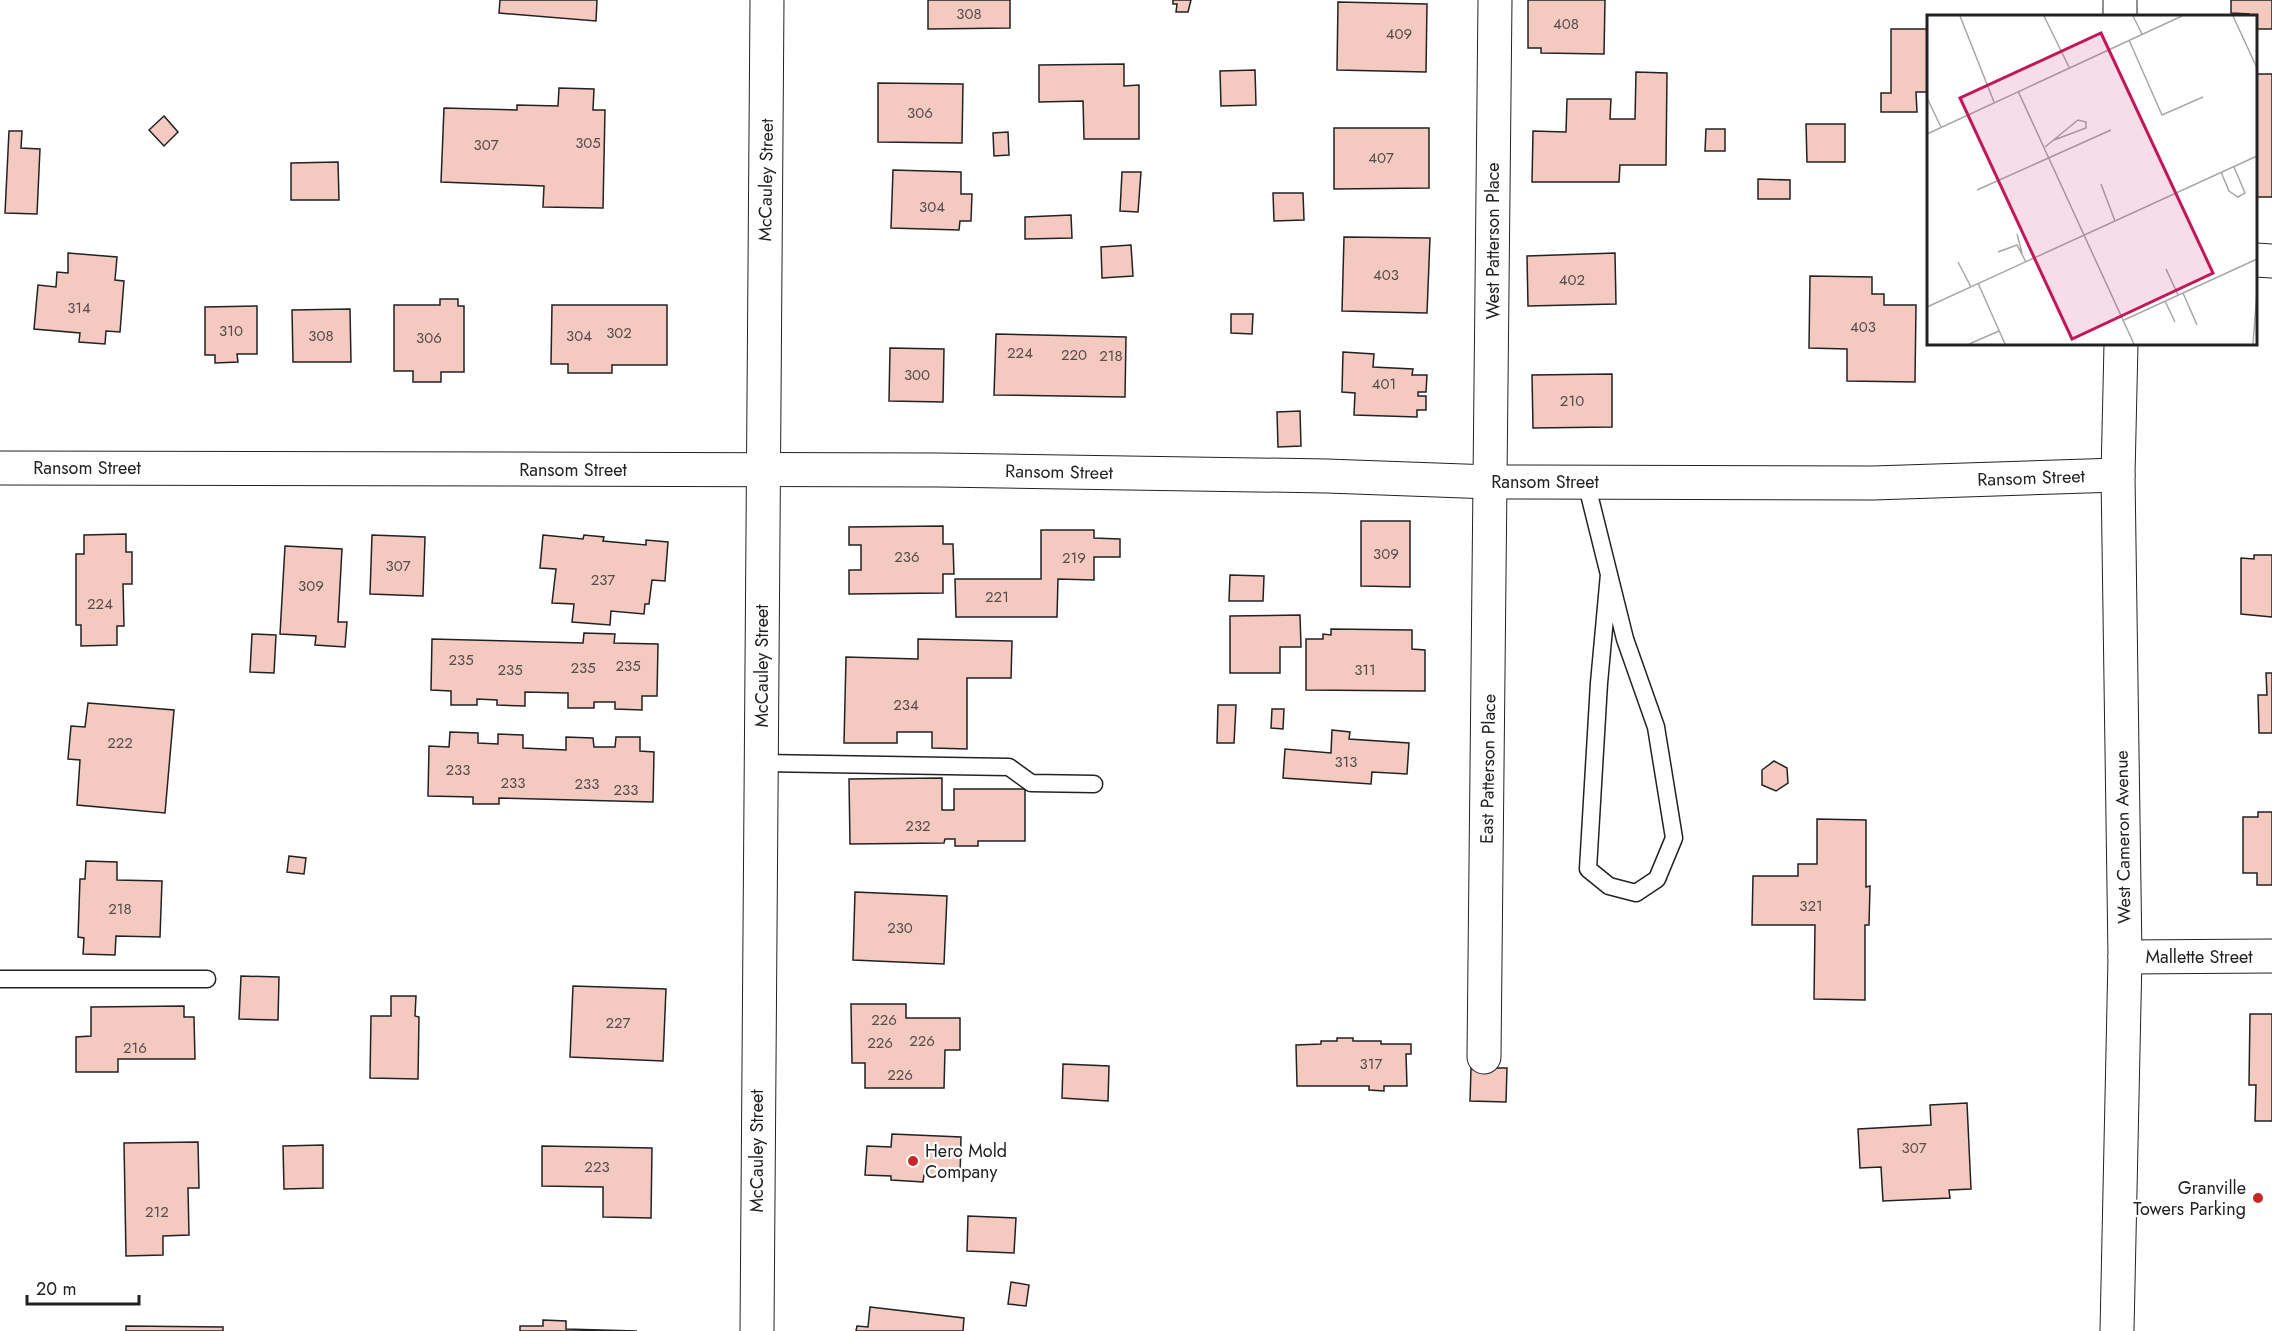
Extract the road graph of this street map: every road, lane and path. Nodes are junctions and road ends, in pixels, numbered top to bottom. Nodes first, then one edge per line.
1 (767, 0) edge
2 (1495, 0) edge
3 (2257, 260) edge
4 (2272, 261) edge
5 (2121, 345) edge
6 (0, 468) edge
7 (764, 470) junction
8 (2118, 475) junction
9 (1491, 482) junction
10 (1586, 482) junction
11 (1609, 574) junction
12 (761, 763) junction
13 (1094, 784) dead end
14 (2272, 956) edge
15 (2125, 957) junction
16 (0, 979) edge
17 (207, 979) dead end
18 (1484, 1057) dead end
19 (757, 1331) edge
20 (2117, 1331) edge

1 - 7 street, McCauley Street
2 - 9 street, West Patterson Place
3 - 4 street
5 - 8 street, West Cameron Avenue
6 - 7 street, Ransom Street
7 - 9 street, Ransom Street
7 - 12 street, McCauley Street
8 - 10 street, Ransom Street
8 - 15 street, West Cameron Avenue
9 - 10 street, Ransom Street
9 - 18 street, East Patterson Place
10 - 11 lane
11 - 11 lane
12 - 13 lane
12 - 19 street, McCauley Street
14 - 15 street, Mallette Street
15 - 20 street, West Cameron Avenue
16 - 17 lane

